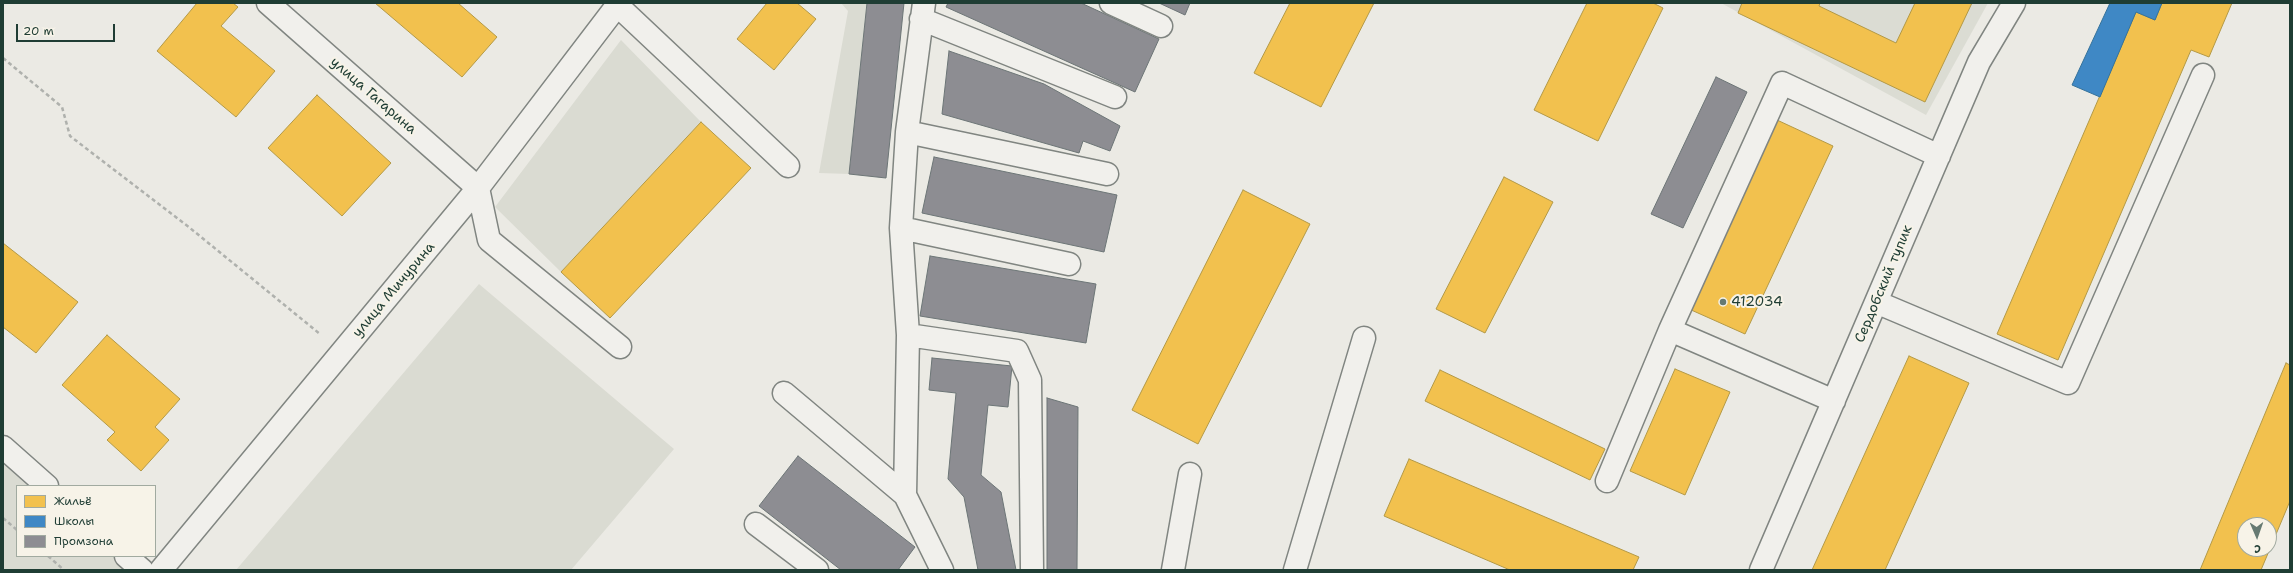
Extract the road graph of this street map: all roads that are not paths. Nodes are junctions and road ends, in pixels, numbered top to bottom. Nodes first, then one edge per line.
1 (268, 3) edge
2 (1112, 3) edge
3 (2014, 3) edge
4 (618, 4) edge
5 (922, 11) edge
6 (1161, 26) dead end
7 (2202, 75) dead end
8 (1114, 97) dead end
9 (908, 132) junction
10 (1939, 156) junction
11 (788, 166) dead end
12 (1107, 174) dead end
13 (478, 188) junction
14 (901, 228) junction
15 (1069, 264) dead end
16 (1876, 302) junction
17 (1670, 330) junction
18 (908, 335) junction
19 (1364, 338) dead end
20 (620, 347) dead end
21 (784, 393) dead end
22 (1834, 401) junction
23 (3, 447) edge
24 (1190, 474) dead end
25 (1607, 481) dead end
26 (46, 485) edge
27 (905, 495) junction
28 (756, 524) dead end
29 (127, 557) edge
30 (142, 570) edge
31 (161, 570) edge
32 (817, 570) edge
33 (942, 570) edge
34 (1032, 570) edge
35 (1173, 570) edge
36 (1295, 570) edge
37 (1762, 570) edge

1 - 13 street, улица Гагарина
2 - 6 street
3 - 10 street, Сердобский тупик
4 - 11 street
4 - 13 street, улица Мичурина
5 - 8 street
5 - 9 street
7 - 16 street
9 - 12 street
9 - 14 street
10 - 16 street, Сердобский тупик
10 - 17 street
13 - 20 street
13 - 31 street, улица Мичурина
14 - 15 street
14 - 18 street
16 - 22 street, Сердобский тупик
17 - 22 street
17 - 25 street
18 - 27 street
18 - 34 street
19 - 36 street
21 - 27 street
22 - 37 street, Сердобский тупик
23 - 26 street
24 - 35 street
27 - 33 street
28 - 32 street
29 - 30 street

